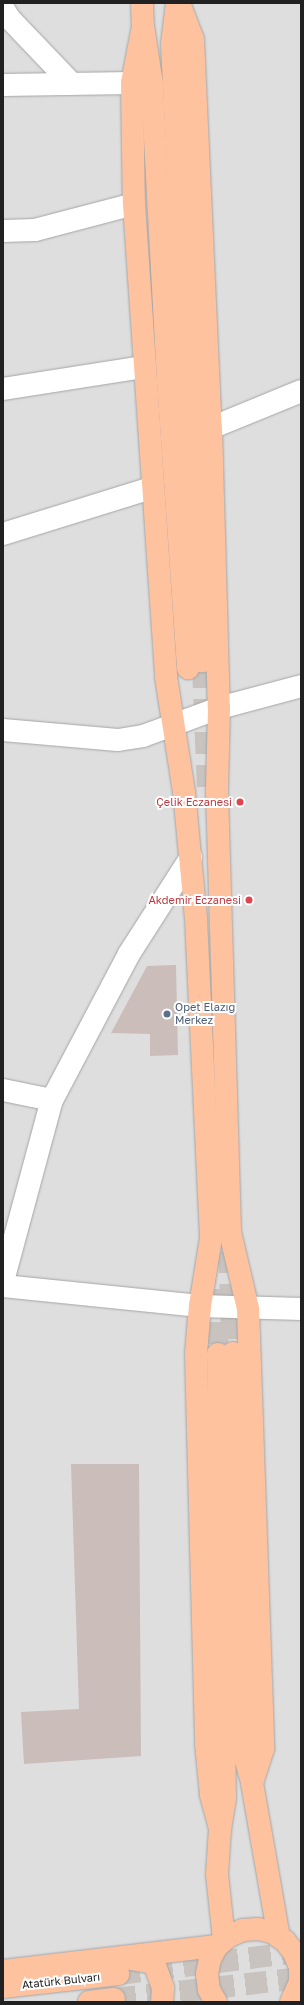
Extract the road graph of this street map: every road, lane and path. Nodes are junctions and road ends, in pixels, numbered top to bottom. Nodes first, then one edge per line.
1 (142, 3) edge
2 (178, 3) edge
3 (3, 8) edge
4 (143, 26) junction
5 (132, 83) junction
6 (72, 84) junction
7 (3, 85) edge
8 (134, 204) junction
9 (3, 231) edge
10 (144, 367) junction
11 (3, 389) edge
12 (301, 391) edge
13 (211, 428) junction
14 (152, 488) junction
15 (3, 534) edge
16 (301, 686) edge
17 (220, 708) junction
18 (173, 725) junction
19 (3, 730) edge
20 (191, 857) junction
21 (3, 1090) edge
22 (52, 1100) junction
23 (3, 1281) edge
24 (3, 1286) edge
25 (200, 1306) junction
26 (248, 1309) junction
27 (301, 1309) edge
28 (252, 1783) junction
29 (220, 1828) junction
30 (288, 1939) edge
31 (221, 1943) junction
32 (3, 1964) edge
33 (115, 1966) junction
34 (3, 1971) edge
35 (3, 1988) edge
36 (114, 1999) dead end
37 (89, 2002) edge
38 (162, 2002) edge
39 (216, 2002) edge
40 (291, 2002) edge

1 - 4 main road
2 - 4 main road
2 - 13 main road
3 - 6 street
4 - 5 main road
5 - 6 street
5 - 8 main road
6 - 7 street
8 - 9 street
8 - 10 main road
10 - 11 street
10 - 14 main road
12 - 13 street
13 - 17 main road
14 - 15 street
14 - 18 main road
16 - 17 street
17 - 18 street
17 - 26 main road
18 - 19 street
18 - 20 main road
20 - 22 street
20 - 25 main road
21 - 22 street
22 - 23 street
24 - 25 street
25 - 26 street
25 - 29 main road
26 - 27 street
26 - 28 main road
28 - 29 main road
28 - 30 main road
29 - 31 main road
30 - 31 main road
30 - 40 main road
31 - 33 main road
31 - 39 main road
32 - 34 street
33 - 34 main road
33 - 35 main road, Atatürk Bulvarı
33 - 38 main road
36 - 37 main road

